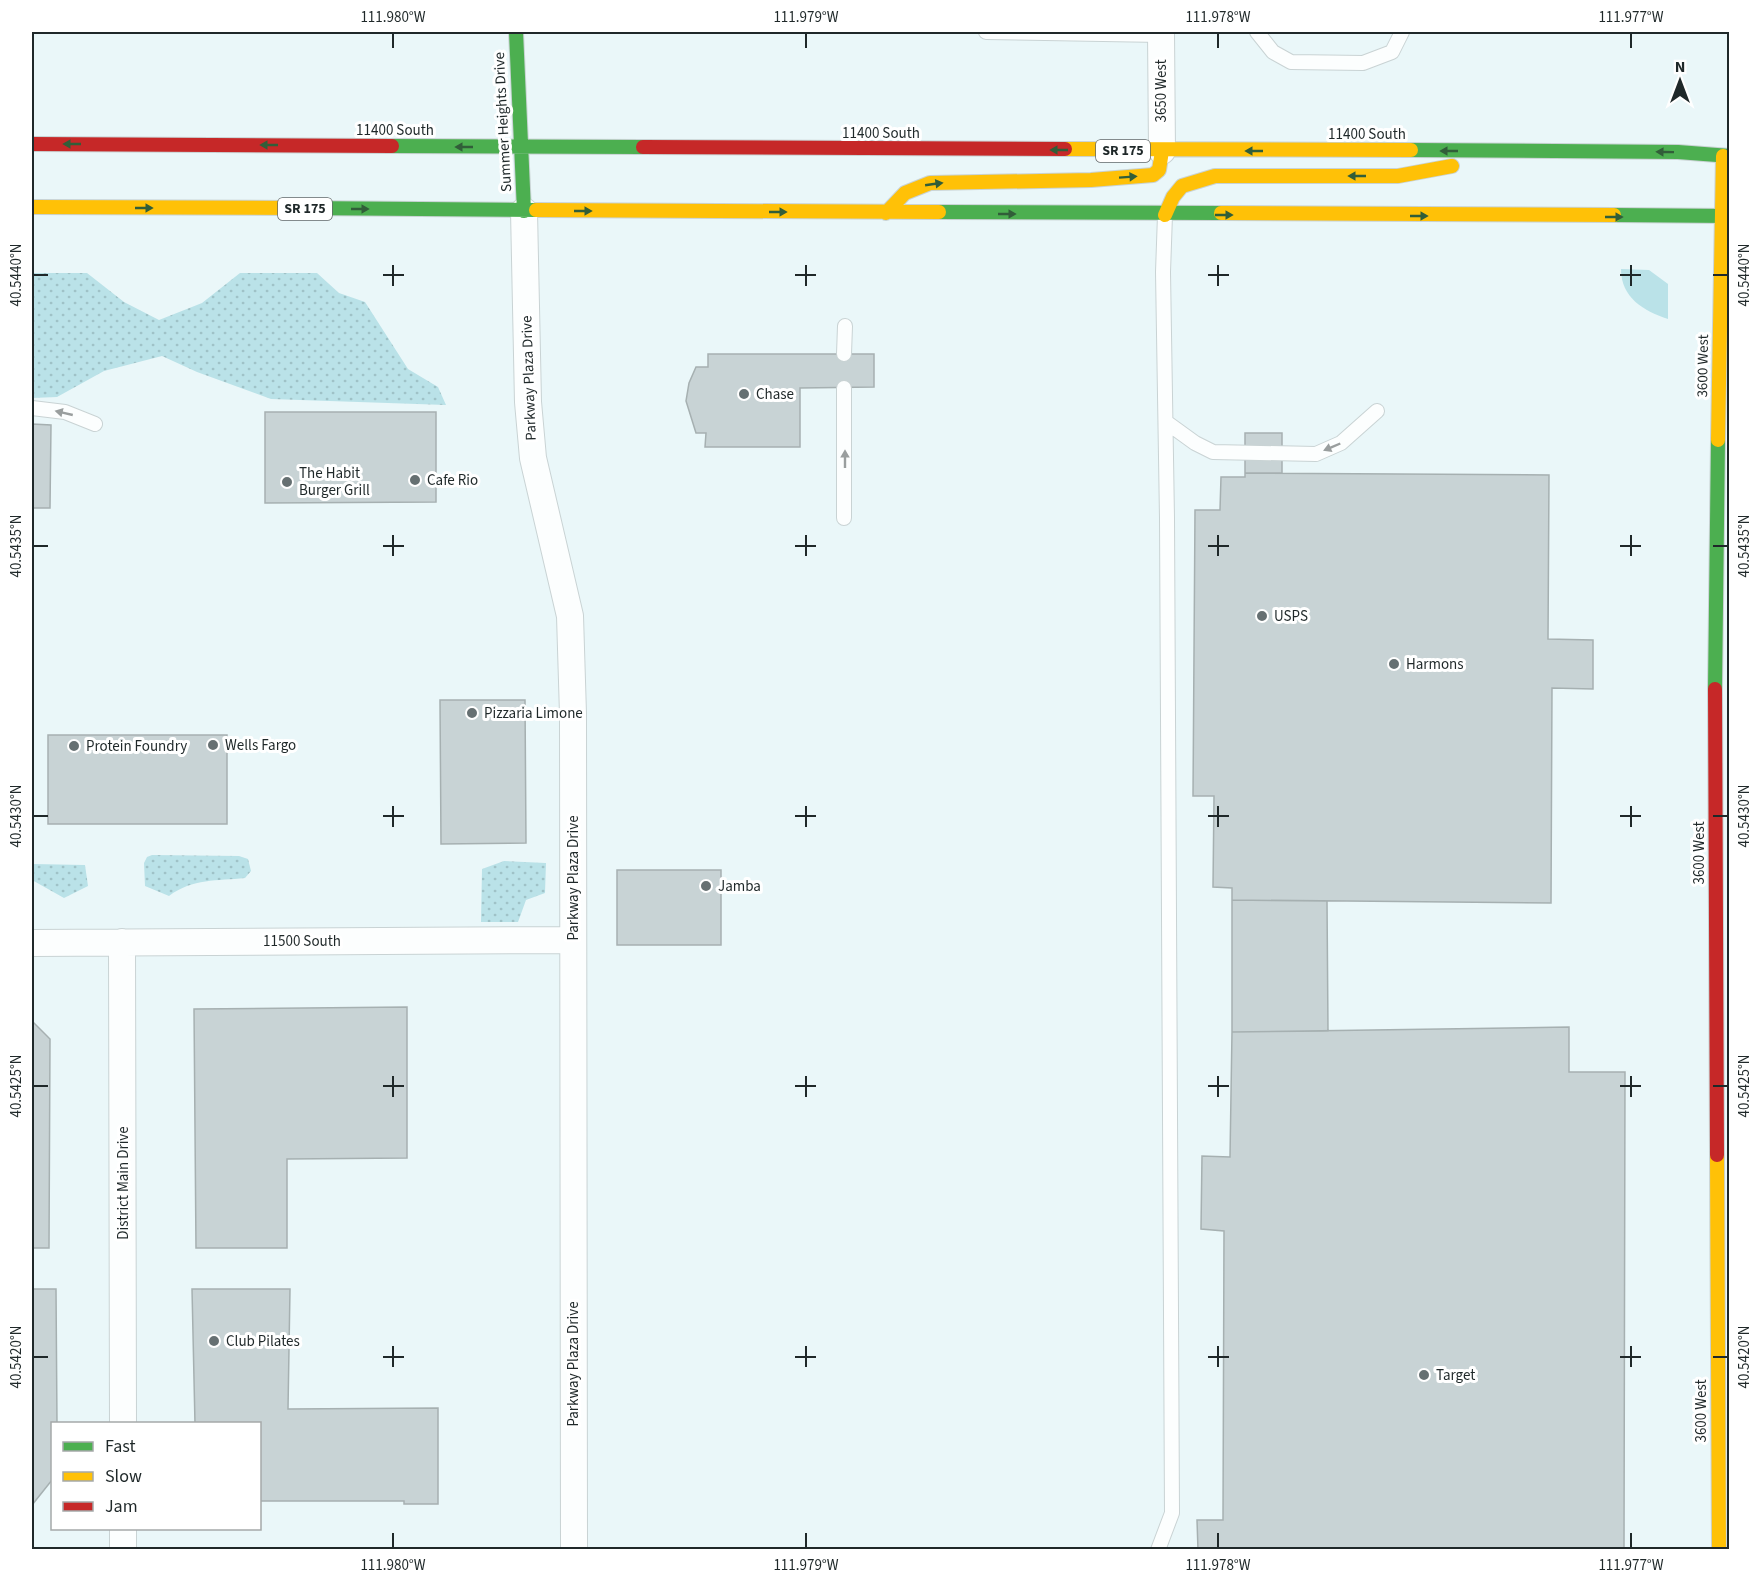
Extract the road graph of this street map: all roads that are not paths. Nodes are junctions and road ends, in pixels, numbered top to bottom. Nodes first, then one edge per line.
1 (516, 32) edge
2 (986, 32) edge
3 (1257, 32) edge
4 (1402, 32) edge
5 (1161, 33) edge
6 (32, 144) edge
7 (523, 147) junction
8 (1161, 151) junction
9 (1540, 151) junction
10 (1726, 156) edge
11 (32, 207) edge
12 (524, 211) junction
13 (885, 213) junction
14 (1165, 215) junction
15 (1725, 217) edge
16 (845, 326) dead end
17 (844, 354) dead end
18 (844, 388) dead end
19 (32, 408) edge
20 (1377, 411) dead end
21 (1166, 422) junction
22 (95, 424) dead end
23 (844, 518) dead end
24 (1722, 627) edge
25 (1723, 887) edge
26 (573, 940) junction
27 (122, 942) junction
28 (32, 943) edge
29 (1723, 1177) edge
30 (123, 1422) edge
31 (1724, 1498) edge
32 (123, 1530) edge
33 (123, 1550) edge
34 (574, 1550) edge
35 (1158, 1550) edge
36 (1719, 1550) edge

1 - 7 main road, Summer Heights Drive
2 - 5 lane
3 - 4 lane
5 - 8 street, 3650 West
7 -> 6 main road, 11400 South / SR 175
8 -> 7 main road, 11400 South / SR 175
7 - 12 main road, Summer Heights Drive
9 -> 8 main road, 11400 South / SR 175
13 -> 8 main road
10 -> 9 main road, 11400 South / SR 175
9 -> 14 main road
10 - 15 main road, 3600 West
11 -> 12 main road, SR 175
12 -> 13 main road, SR 175
12 - 26 street, Parkway Plaza Drive
13 -> 14 main road, SR 175
14 -> 15 main road, SR 175
14 - 21 lane
15 - 24 main road, 3600 West
16 - 17 lane
23 -> 18 lane
22 -> 19 lane
20 -> 21 lane
21 - 35 lane
24 - 25 main road, 3600 West
25 - 29 main road, 3600 West
26 - 27 street, 11500 South
26 - 34 street, Parkway Plaza Drive
27 - 28 street, 11500 South
27 - 30 street, District Main Drive
29 - 31 main road, 3600 West
31 - 36 main road, 3600 West
32 - 33 street

